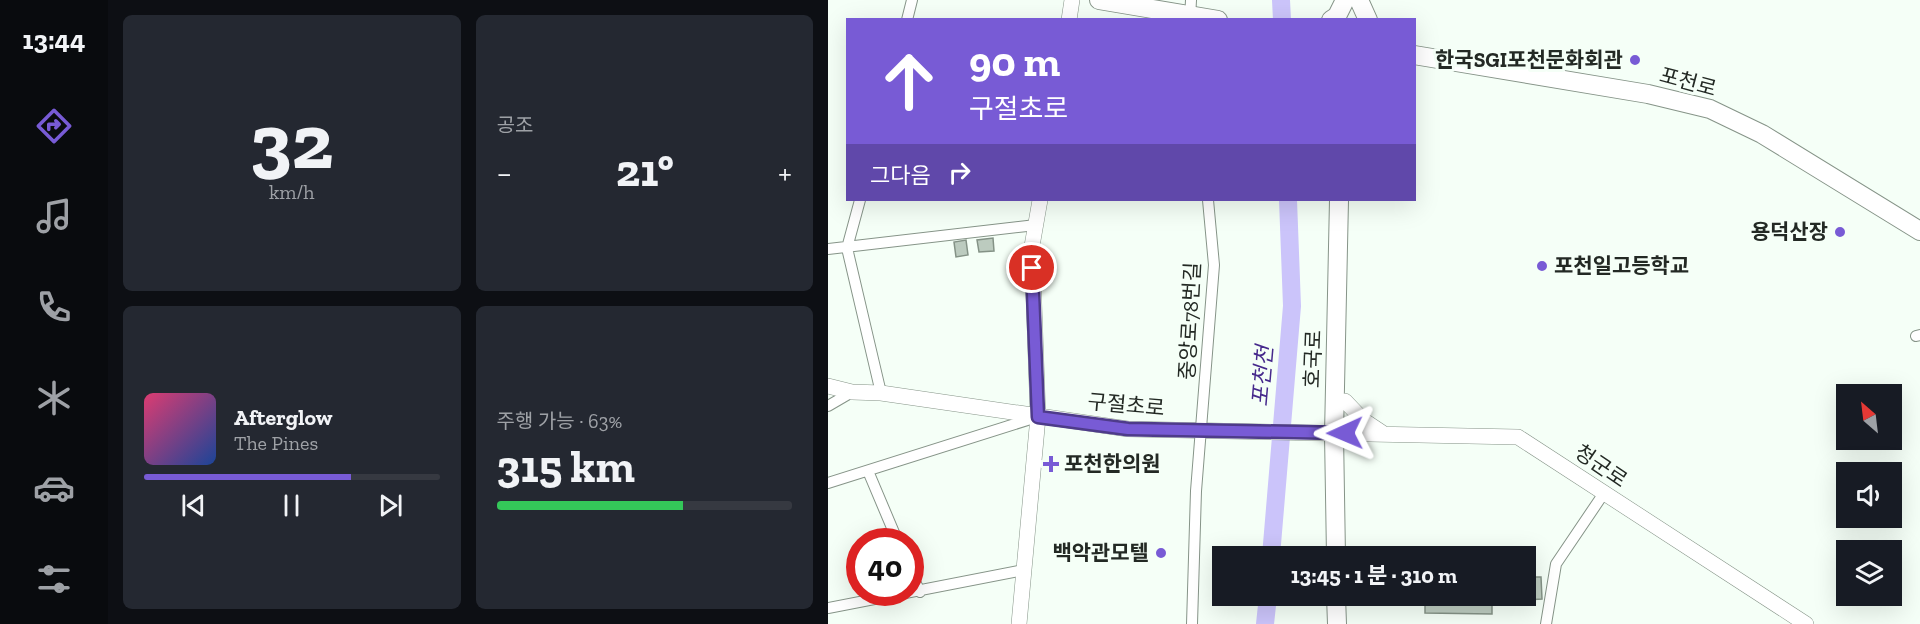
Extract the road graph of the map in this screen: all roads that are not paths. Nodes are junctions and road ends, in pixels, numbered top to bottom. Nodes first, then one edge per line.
1 (912, 0) edge
2 (1072, 0) edge
3 (1099, 0) edge
4 (1345, 0) edge
5 (1357, 0) edge
6 (1199, 14) edge
7 (908, 18) edge
8 (1069, 18) edge
9 (1334, 18) edge
10 (1344, 18) edge
11 (1353, 18) edge
12 (1367, 18) edge
13 (1416, 54) edge
14 (860, 201) edge
15 (1040, 201) edge
16 (1208, 201) edge
17 (1339, 201) edge
18 (1348, 201) edge
19 (1036, 225) junction
20 (1920, 231) edge
21 (847, 248) junction
22 (828, 249) edge
23 (828, 386) edge
24 (852, 392) junction
25 (881, 393) junction
26 (1345, 401) junction
27 (828, 406) edge
28 (1038, 417) junction
29 (1206, 431) junction
30 (1333, 433) junction
31 (1384, 434) junction
32 (868, 471) junction
33 (828, 483) edge
34 (1604, 493) junction
35 (892, 528) edge
36 (1336, 546) edge
37 (1345, 546) edge
38 (1024, 570) junction
39 (924, 591) edge
40 (846, 605) edge
41 (1336, 606) edge
42 (1346, 606) edge
43 (828, 608) edge
44 (1019, 624) edge
45 (1192, 624) edge
46 (1336, 624) edge
47 (1346, 624) edge
48 (1546, 624) edge
49 (1806, 624) edge

1 - 7 street
2 - 8 street
3 - 6 main road
4 - 9 main road
4 - 10 main road
5 - 11 main road
5 - 12 main road
13 - 20 main road, 포천로
14 - 21 street
15 - 19 street
16 - 29 street, 중앙로78번길
17 - 30 main road, 호국로
18 - 26 main road, 호국로
19 - 21 street
19 - 28 street
21 - 22 street
21 - 25 street
23 - 24 street, 구절초로
24 - 25 street, 구절초로
24 - 27 street
25 - 28 street, 구절초로
26 - 30 main road, 호국로
26 - 31 street
28 - 29 street, 구절초로
28 - 32 street
28 - 38 street
29 - 30 street, 구절초로
29 - 45 street, 중앙로78번길
30 - 31 street, 청군로
30 - 36 main road, 호국로
30 - 37 main road, 호국로
31 - 34 street, 청군로
32 - 33 street
32 - 35 street
34 - 48 street
34 - 49 street, 청군로
38 - 39 street
38 - 44 street
40 - 43 street
41 - 46 main road
42 - 47 main road

